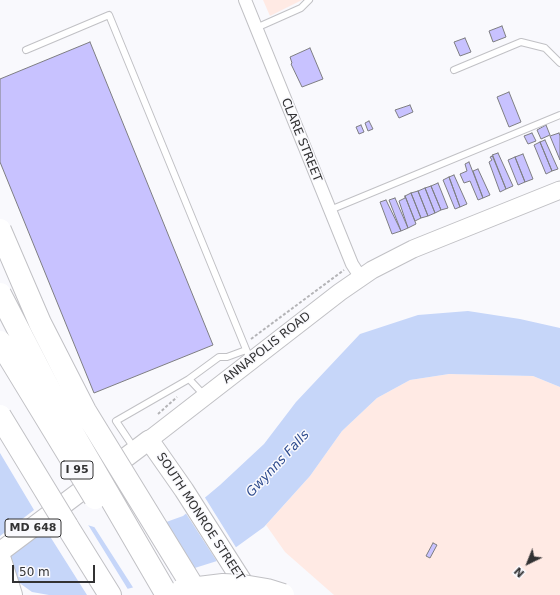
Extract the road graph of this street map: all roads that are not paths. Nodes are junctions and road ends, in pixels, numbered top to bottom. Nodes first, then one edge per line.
1 (245, 0) edge
2 (309, 0) edge
3 (256, 28) junction
4 (26, 50) dead end
5 (560, 63) edge
6 (454, 70) dead end
7 (560, 115) edge
8 (560, 190) edge
9 (330, 210) junction
10 (0, 230) edge
11 (361, 278) junction
12 (0, 294) edge
13 (0, 342) edge
14 (248, 355) junction
15 (189, 379) junction
16 (205, 396) junction
17 (0, 416) edge
18 (142, 446) junction
19 (0, 552) edge
20 (0, 560) edge
21 (11, 595) edge
22 (110, 595) edge
23 (158, 595) edge
24 (166, 595) edge
25 (198, 595) edge
26 (251, 595) edge
27 (283, 595) edge

1 - 3 street, CLARE STREET
2 - 3 lane
3 - 9 street, CLARE STREET
4 - 14 lane
5 - 6 lane
7 - 9 lane
8 - 11 main road, ANNAPOLIS ROAD / MD 648
9 - 11 street, CLARE STREET
10 - 25 highway, bridge
11 - 14 main road, ANNAPOLIS ROAD / MD 648
12 - 24 highway, bridge
13 - 23 highway, I 95, bridge
14 - 15 lane
14 - 16 main road, ANNAPOLIS ROAD / MD 648
15 - 16 lane
15 - 18 lane
16 - 18 main road, ANNAPOLIS ROAD / MD 648
17 - 22 highway, bridge
18 - 19 main road, ANNAPOLIS ROAD / MD 648
18 - 26 main road, SOUTH MONROE STREET
20 - 21 highway
24 - 27 highway, bridge

